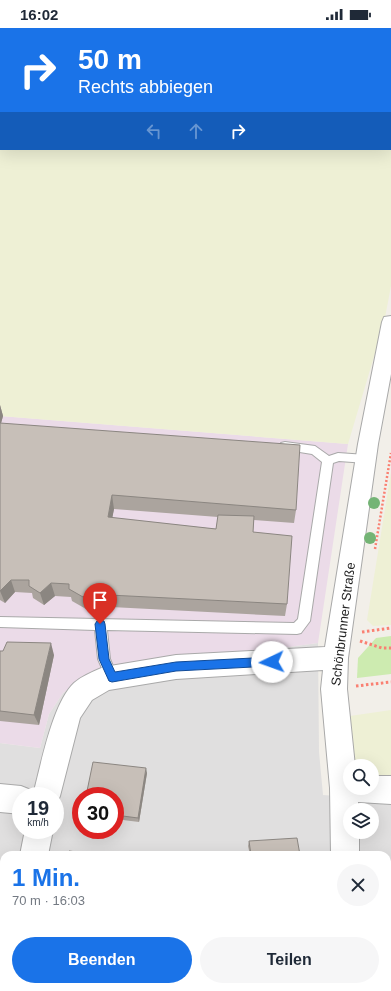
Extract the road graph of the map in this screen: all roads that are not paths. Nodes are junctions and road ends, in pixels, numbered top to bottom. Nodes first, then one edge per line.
1 (391, 322) edge
2 (271, 445) edge
3 (366, 459) junction
4 (328, 461) junction
5 (0, 622) edge
6 (100, 624) junction
7 (336, 658) junction
8 (112, 678) junction
9 (343, 778) edge
10 (48, 787) edge
11 (379, 789) edge
12 (391, 790) edge
13 (344, 795) edge
14 (0, 798) edge
15 (12, 799) edge
16 (37, 839) edge
17 (35, 851) edge
18 (345, 851) edge

1 - 3 street, Schönbrunner Straße
2 - 4 lane
3 - 4 lane
3 - 7 street, Schönbrunner Straße
4 - 6 lane
5 - 6 lane
6 - 8 lane
7 - 8 street
7 - 9 street, Schönbrunner Straße
8 - 10 street
11 - 12 street
13 - 18 street, Schönbrunner Straße
14 - 15 street
16 - 17 street

